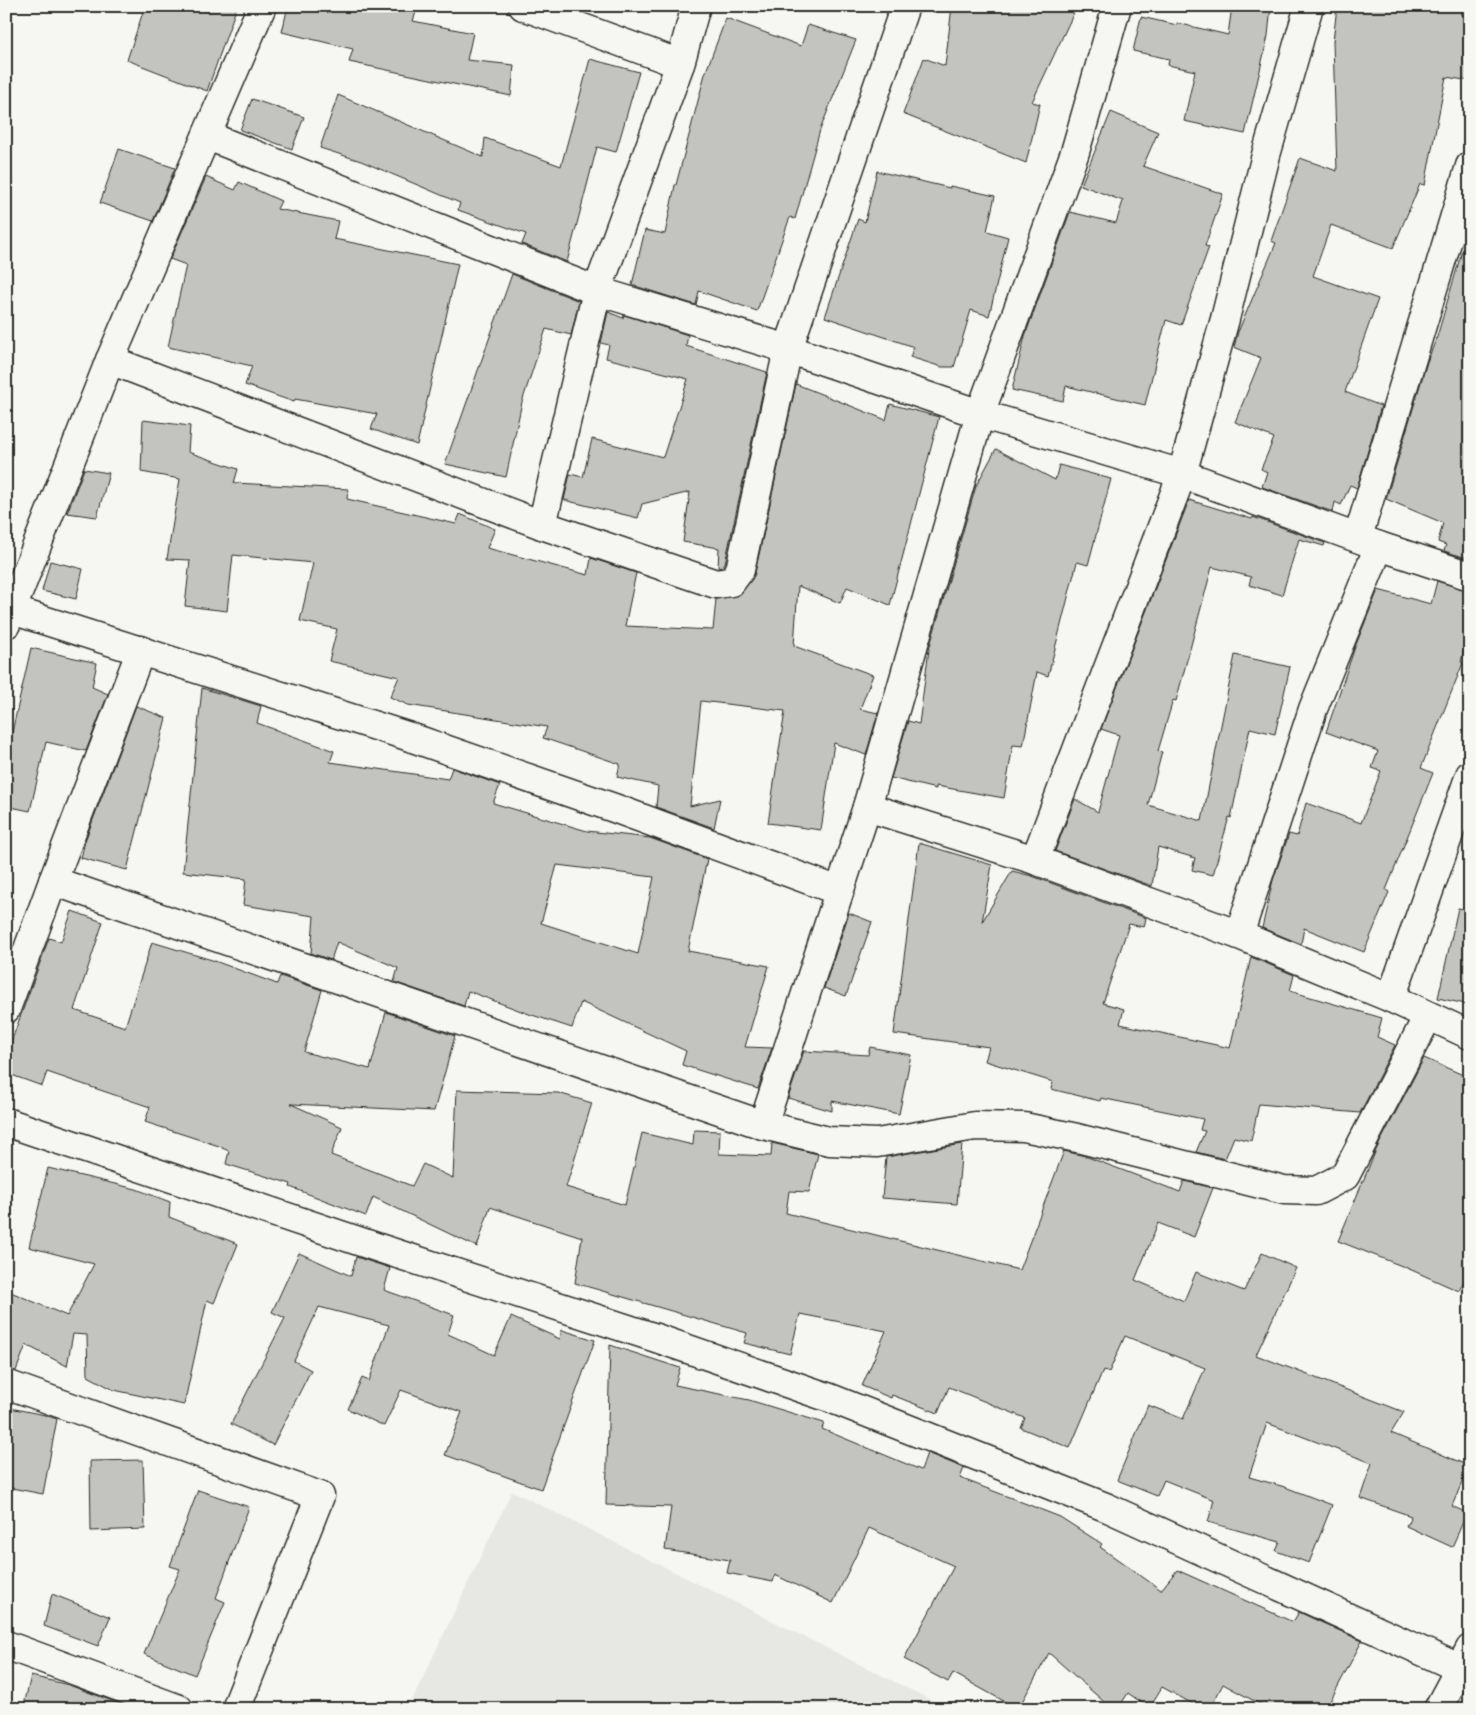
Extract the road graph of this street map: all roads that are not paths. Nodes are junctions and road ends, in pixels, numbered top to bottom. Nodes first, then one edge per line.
1 (262, 6) edge
2 (523, 6) edge
3 (696, 6) edge
4 (905, 6) edge
5 (1116, 6) edge
6 (1309, 6) edge
7 (680, 64) junction
8 (208, 136) junction
9 (1470, 166) edge
10 (597, 291) junction
11 (788, 349) junction
12 (110, 360) junction
13 (980, 414) junction
14 (1182, 474) junction
15 (542, 525) junction
16 (1369, 542) junction
17 (1470, 576) edge
18 (9, 617) edge
19 (140, 650) junction
20 (1470, 775) edge
21 (867, 807) junction
22 (1035, 860) junction
23 (53, 881) junction
24 (839, 891) junction
25 (1240, 935) junction
26 (1390, 998) junction
27 (6, 1009) edge
28 (1428, 1016) junction
29 (1470, 1034) edge
30 (6, 1122) edge
31 (763, 1124) junction
32 (6, 1384) edge
33 (6, 1645) edge
34 (1465, 1658) edge
35 (179, 1709) edge
36 (236, 1709) edge
37 (1438, 1709) edge

1 - 8 street
2 - 7 street
3 - 7 street
4 - 11 street
5 - 13 street
6 - 14 street
7 - 10 street
8 - 10 street
8 - 12 street
9 - 16 street
10 - 11 street
10 - 15 street
11 - 13 street
11 - 15 street
12 - 15 street
12 - 18 street
13 - 14 street
13 - 21 street
14 - 16 street
14 - 22 street
16 - 17 street
16 - 25 street
18 - 19 street
19 - 23 street
19 - 24 street
20 - 26 street
21 - 22 street
21 - 24 street
22 - 25 street
23 - 27 street
23 - 31 street
24 - 31 street
25 - 26 street
26 - 28 street
28 - 29 street
28 - 31 street
30 - 34 street
32 - 36 street
33 - 35 street
34 - 37 street

